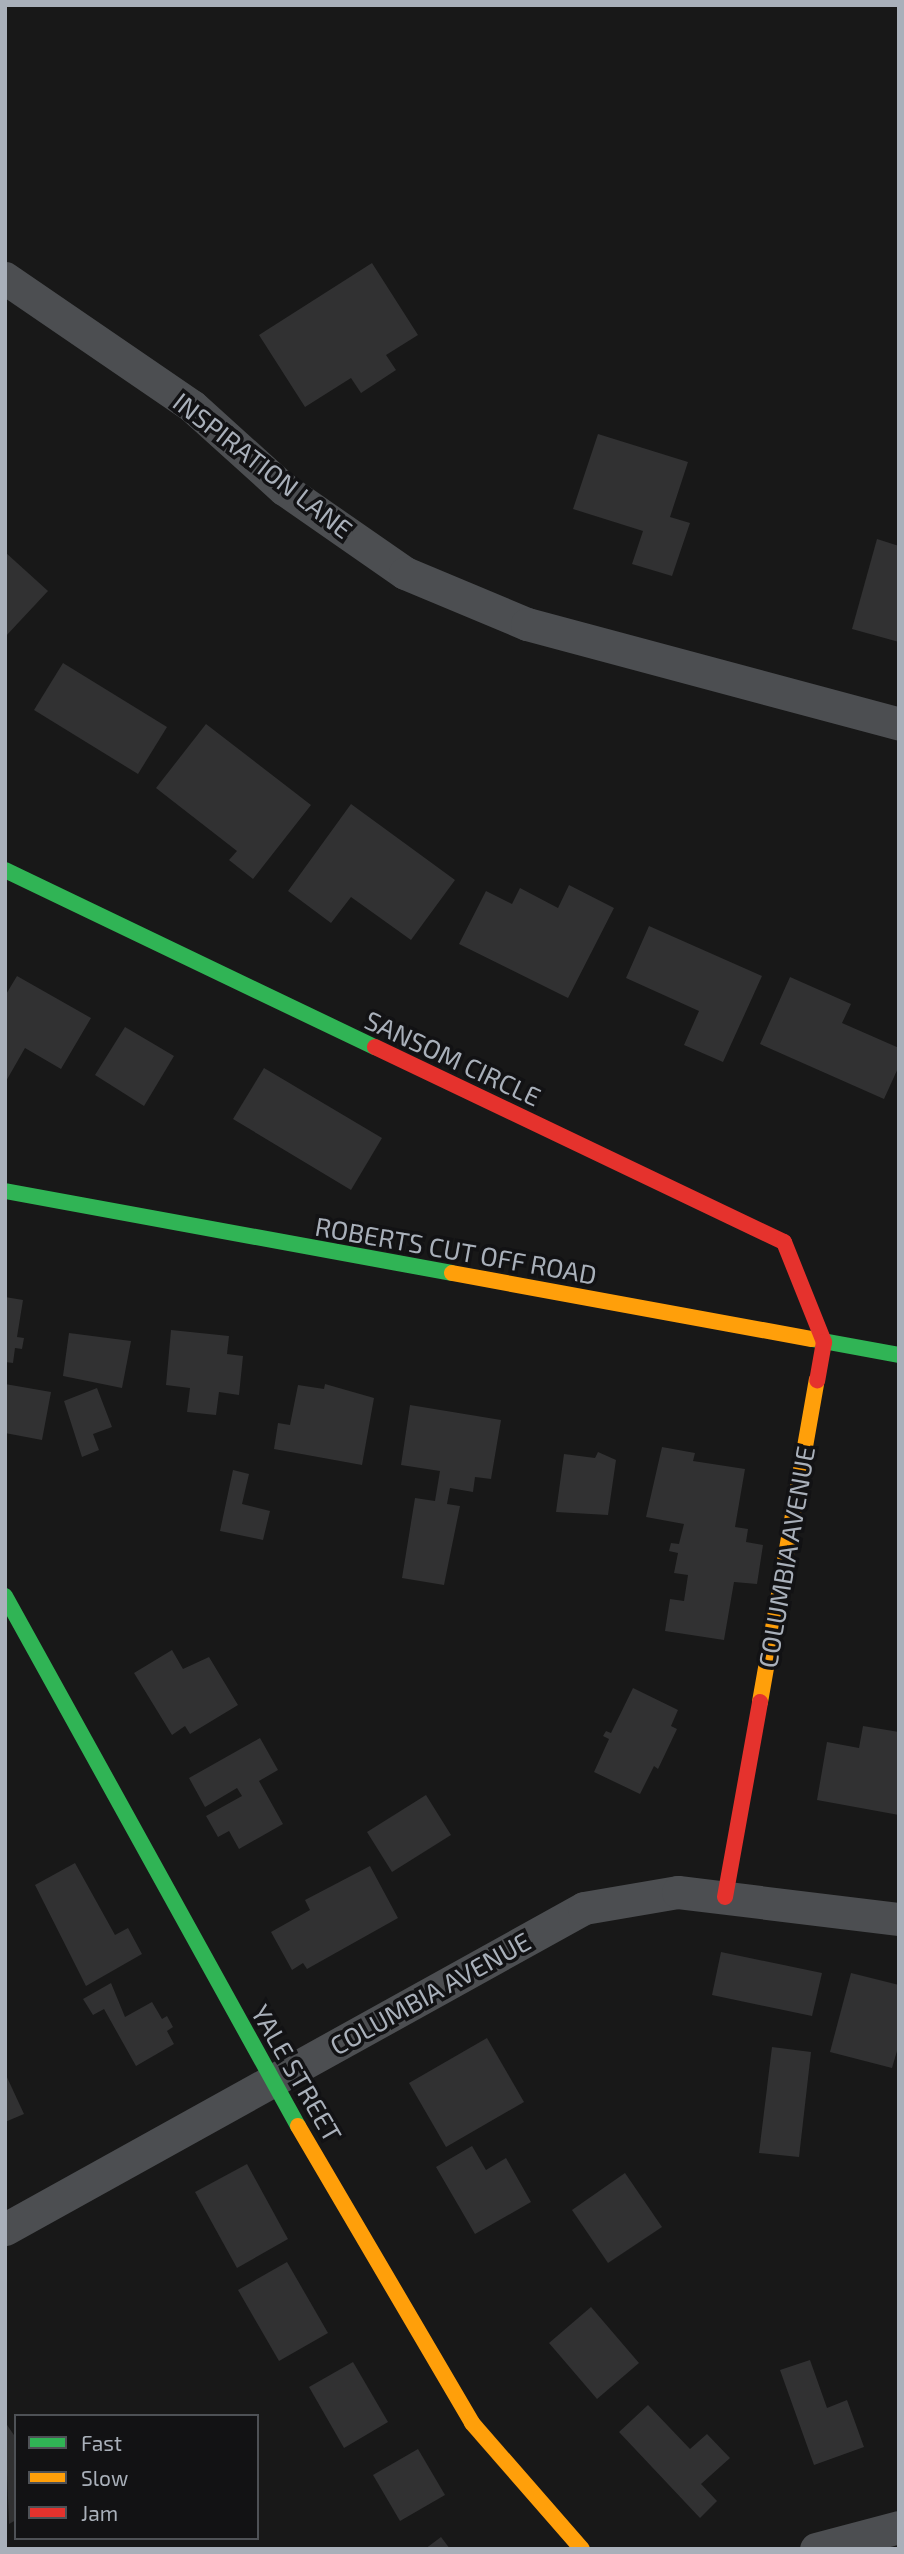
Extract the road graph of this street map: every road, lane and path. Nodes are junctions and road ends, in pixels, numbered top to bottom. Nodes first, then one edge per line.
1 (5, 278) edge
2 (899, 724) edge
3 (5, 870) edge
4 (5, 1191) edge
5 (824, 1342) junction
6 (899, 1355) edge
7 (5, 1596) edge
8 (738, 1898) junction
9 (899, 1919) edge
10 (272, 2081) junction
11 (5, 2229) edge
12 (899, 2527) edge
13 (582, 2549) edge
14 (816, 2549) edge

1 - 2 street, INSPIRATION LANE
3 - 5 street, SANSOM CIRCLE
4 - 5 street, ROBERTS CUT OFF ROAD
5 - 6 street, ROBERTS CUT OFF ROAD
5 - 8 street, COLUMBIA AVENUE
7 - 10 street, YALE STREET
8 - 9 street
8 - 10 street, COLUMBIA AVENUE
10 - 11 street, COLUMBIA AVENUE
10 - 13 street, YALE STREET
12 - 14 street

